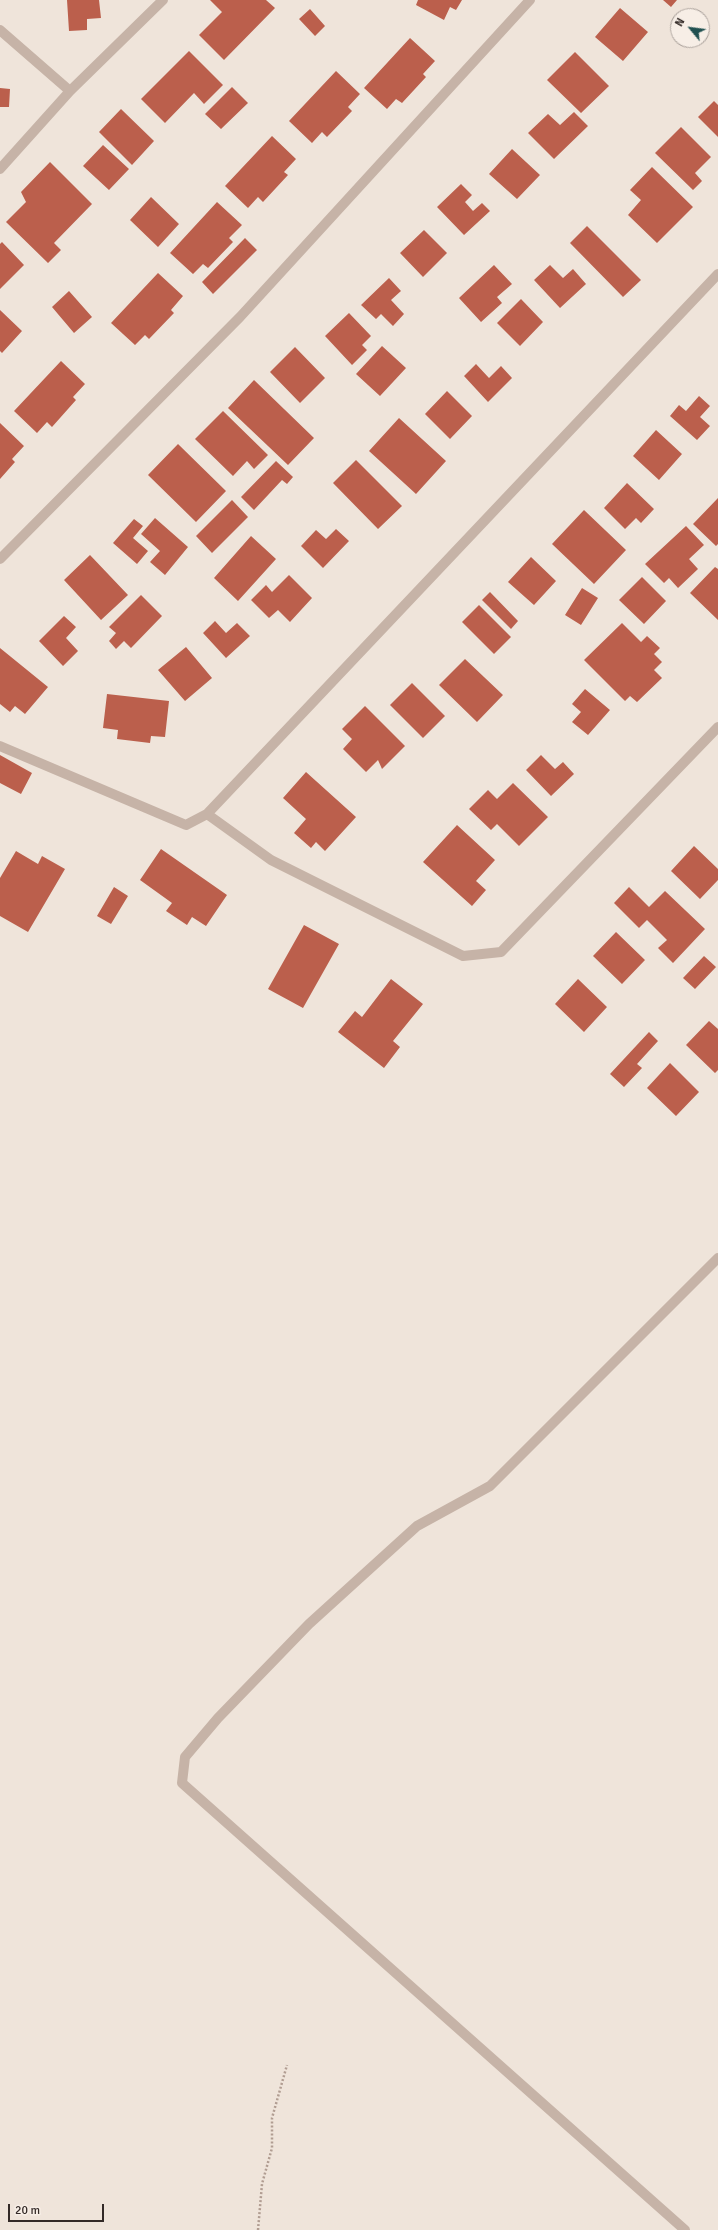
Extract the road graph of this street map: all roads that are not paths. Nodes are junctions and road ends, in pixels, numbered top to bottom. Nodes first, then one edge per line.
1 (163, 0) edge
2 (530, 0) edge
3 (0, 30) edge
4 (70, 91) junction
5 (0, 169) edge
6 (718, 274) edge
7 (0, 559) edge
8 (718, 727) edge
9 (0, 746) edge
10 (207, 814) junction
11 (718, 1258) edge
12 (685, 2230) edge

1 - 4 street
2 - 7 street
3 - 4 street
4 - 5 street
6 - 10 street
8 - 10 street
9 - 10 street
11 - 12 street

